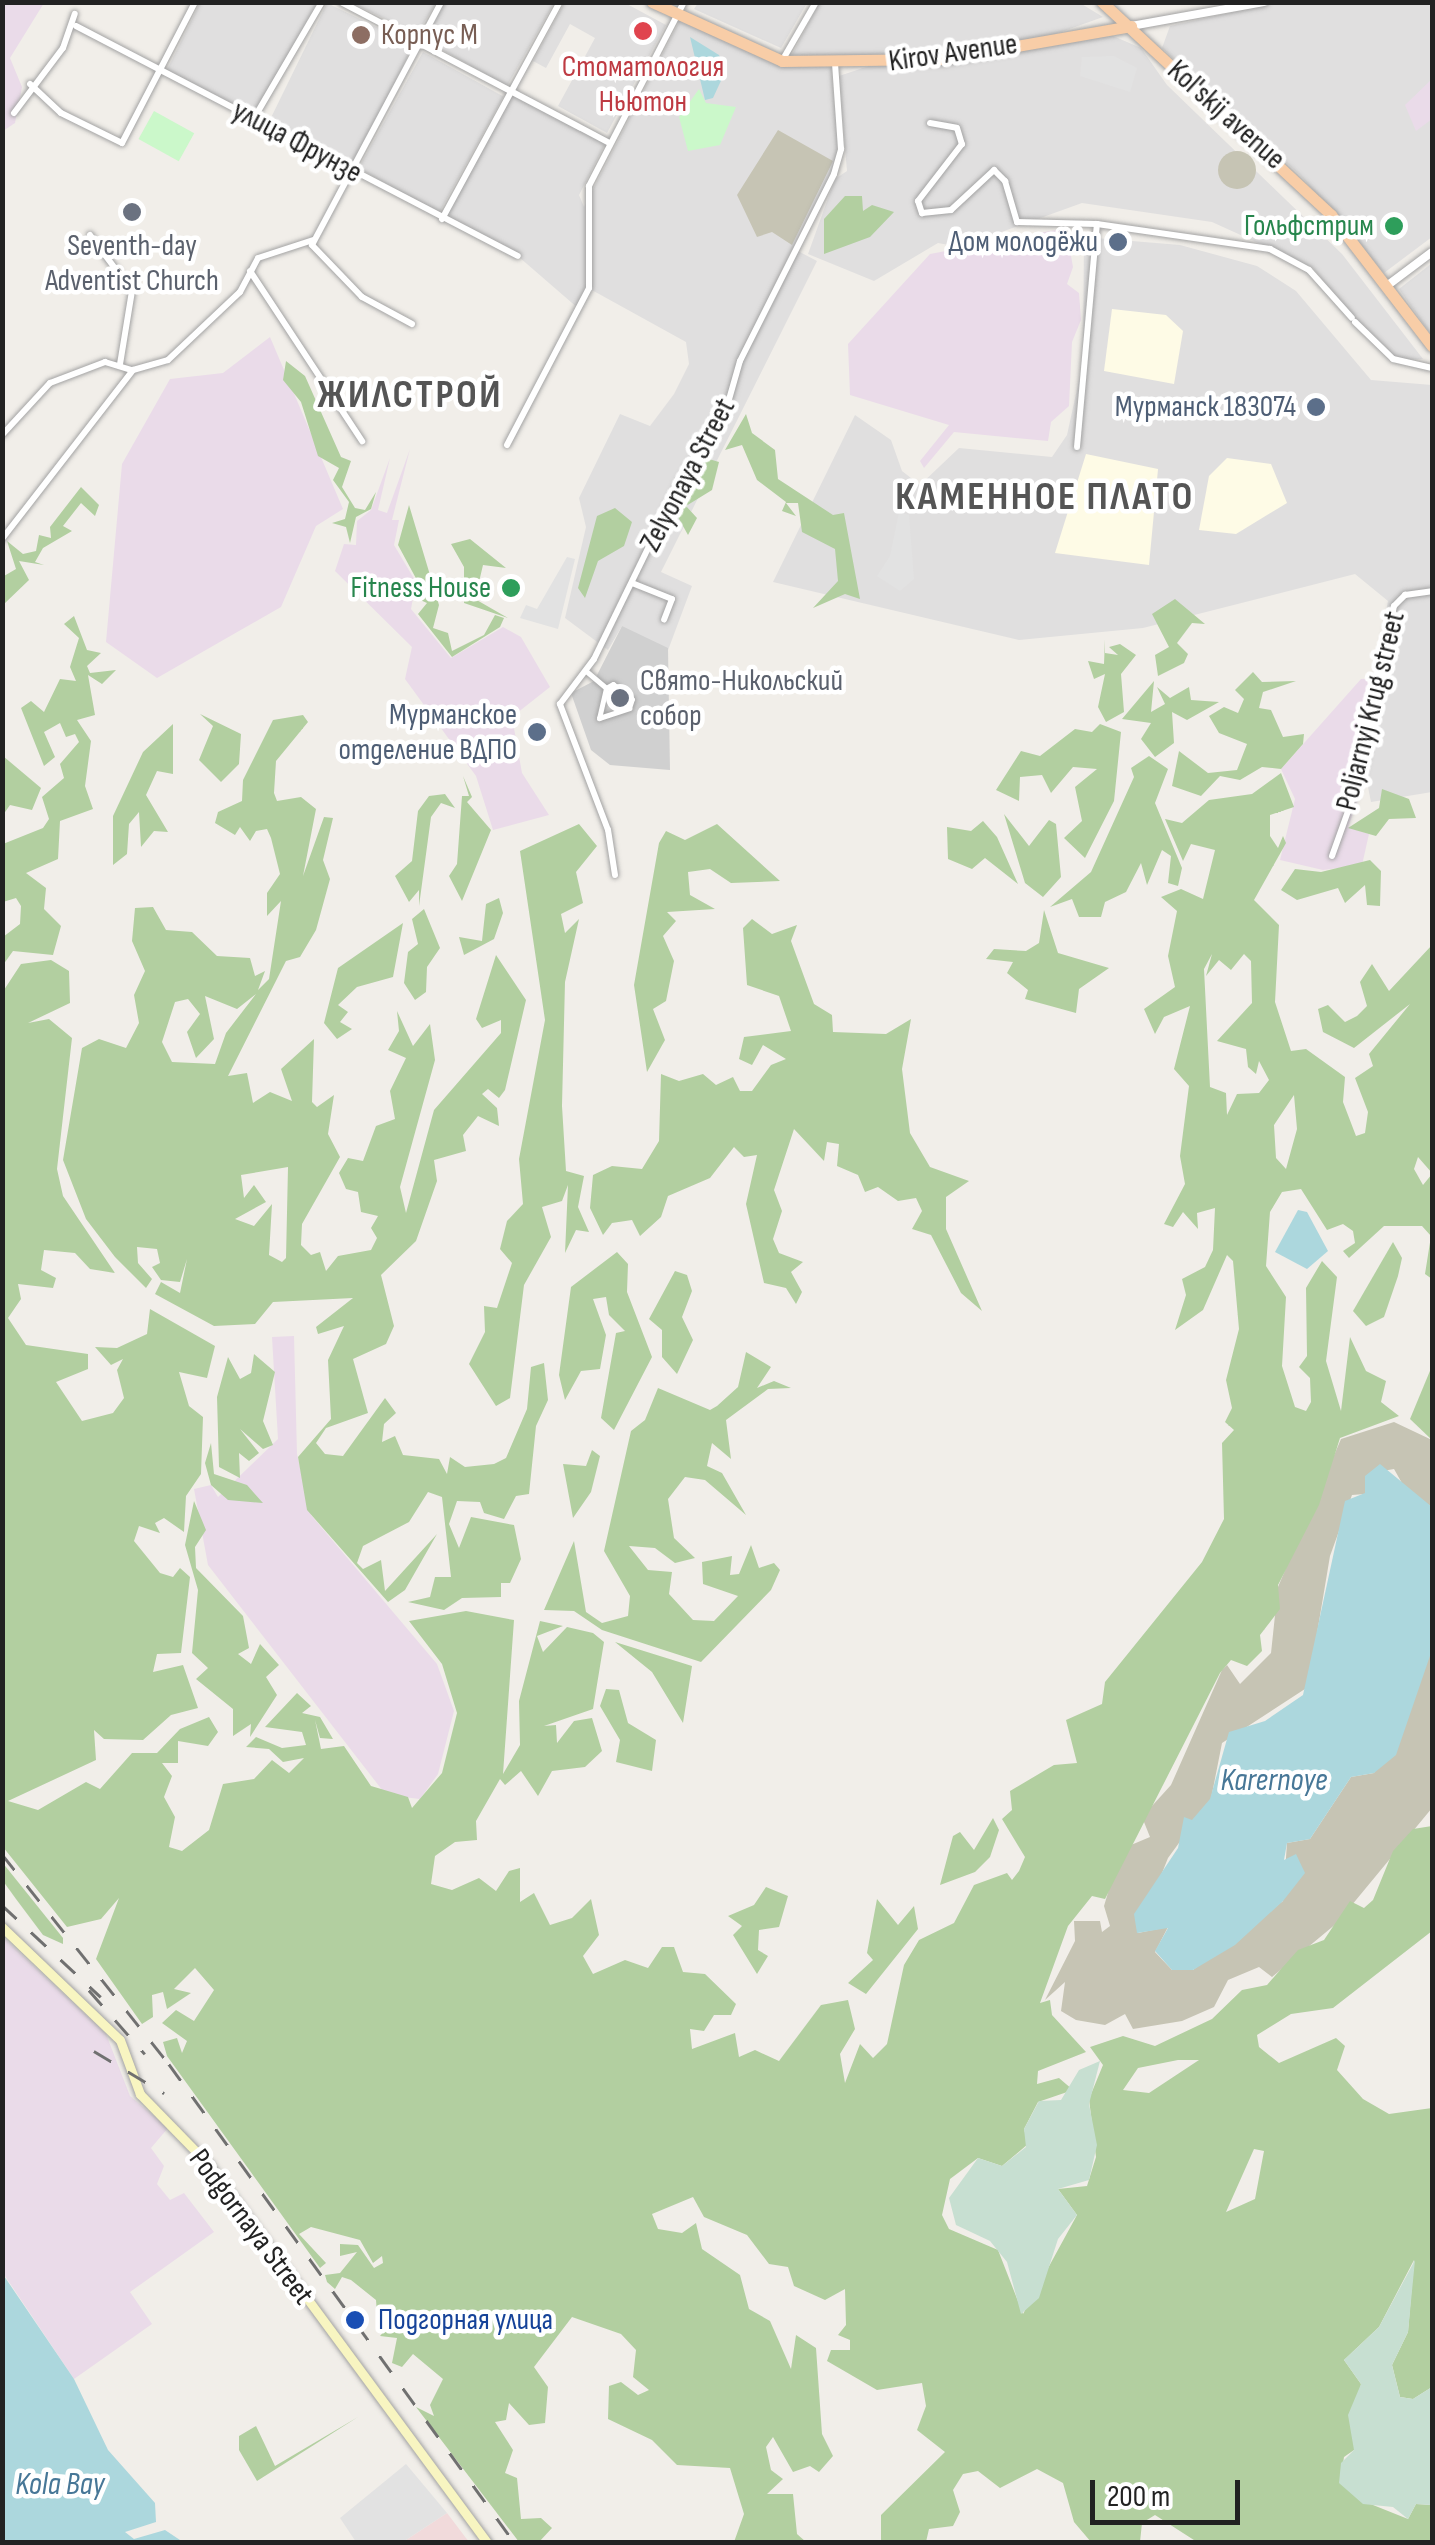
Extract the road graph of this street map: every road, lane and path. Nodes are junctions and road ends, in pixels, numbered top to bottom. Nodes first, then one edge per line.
1 (195, 2) edge
2 (322, 2) edge
3 (341, 2) edge
4 (440, 2) edge
5 (560, 2) edge
6 (652, 2) edge
7 (684, 2) edge
8 (816, 2) edge
9 (1264, 2) edge
10 (1106, 5) edge
11 (75, 14) dead end
12 (677, 16) junction
13 (1158, 22) junction
14 (76, 26) junction
15 (1131, 26) junction
16 (1105, 29) junction
17 (419, 42) junction
18 (1155, 50) junction
19 (782, 61) junction
20 (835, 64) junction
21 (162, 71) junction
22 (30, 84) junction
23 (511, 91) junction
24 (14, 113) dead end
25 (253, 120) junction
26 (930, 123) dead end
27 (610, 143) junction
28 (350, 170) junction
29 (442, 219) junction
30 (1097, 224) junction
31 (90, 235) dead end
32 (314, 245) junction
33 (1432, 252) edge
34 (518, 256) dead end
35 (250, 272) junction
36 (1388, 285) junction
37 (412, 324) dead end
38 (1432, 346) edge
39 (120, 364) junction
40 (1432, 368) edge
41 (132, 370) junction
42 (2, 435) edge
43 (362, 441) dead end
44 (507, 445) dead end
45 (1078, 447) dead end
46 (2, 539) edge
47 (632, 584) junction
48 (1432, 591) edge
49 (664, 620) dead end
50 (586, 672) junction
51 (606, 688) junction
52 (1332, 856) dead end
53 (615, 875) dead end
54 (2, 1927) edge
55 (488, 2542) edge

1 - 21 street
2 - 25 street
3 - 17 street
4 - 17 street
5 - 23 street
6 - 12 main road, Kirov Avenue
7 - 12 street
8 - 19 street
9 - 13 street, Kirov Avenue
10 - 13 street
10 - 15 main road, Kol'skij avenue
11 - 14 street
12 - 19 main road, Kirov Avenue
12 - 27 street
13 - 15 street, Kirov Avenue
13 - 18 street
14 - 21 street, улица Фрунзе
14 - 22 street
15 - 16 main road, Kirov Avenue
15 - 18 main road, Kol'skij avenue
16 - 18 main road
16 - 20 main road, Kirov Avenue
17 - 23 street
17 - 28 street
18 - 36 main road, Kol'skij avenue
19 - 20 main road, Kirov Avenue
20 - 47 street, Zelyonaya Street
21 - 22 street
21 - 25 street, улица Фрунзе
22 - 24 street
23 - 27 street
23 - 29 street
25 - 28 street, улица Фрунзе
26 - 30 street
27 - 44 street
28 - 29 street, улица Фрунзе
28 - 32 street
29 - 34 street, улица Фрунзе
30 - 40 street
30 - 45 street
31 - 39 street
32 - 35 street
32 - 37 street
33 - 36 street
35 - 41 street
35 - 43 street
36 - 38 main road, Kol'skij avenue
39 - 41 street
39 - 42 street
41 - 46 street
47 - 49 street
47 - 50 street, Zelyonaya Street
48 - 52 street, Poljarnyj Krug street
50 - 51 street
50 - 53 street, Zelyonaya Street
51 - 51 street
54 - 55 main road, Podgornaya Street

